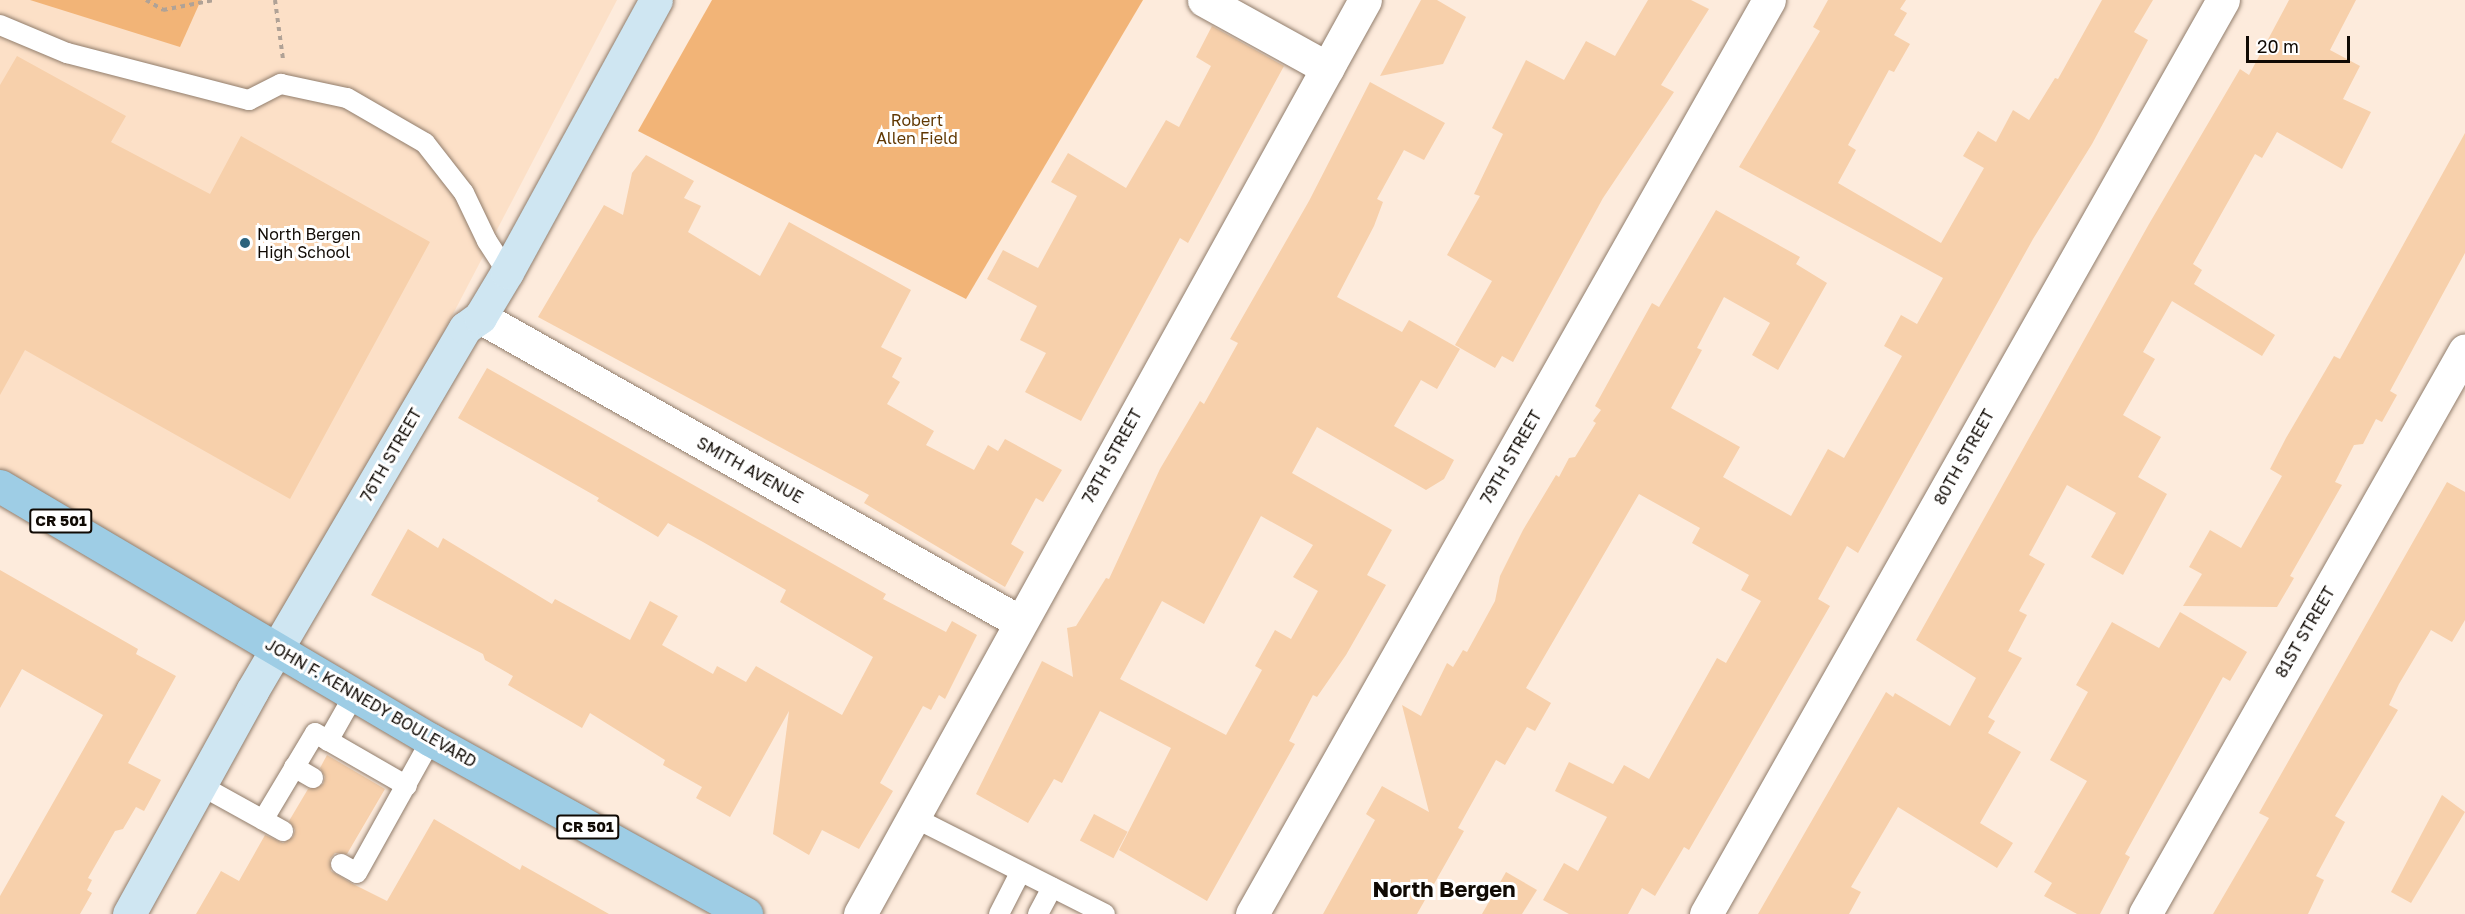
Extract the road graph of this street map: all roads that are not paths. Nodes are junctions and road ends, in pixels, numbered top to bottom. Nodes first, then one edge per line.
1 (656, 0) edge
2 (1204, 0) edge
3 (1365, 0) edge
4 (1769, 0) edge
5 (2223, 0) edge
6 (0, 25) edge
7 (1327, 68) junction
8 (507, 272) junction
9 (480, 318) junction
10 (2465, 350) edge
11 (0, 486) edge
12 (1020, 622) junction
13 (278, 649) junction
14 (354, 695) junction
15 (431, 740) junction
16 (328, 741) junction
17 (294, 767) junction
18 (314, 778) dead end
19 (200, 784) junction
20 (407, 786) junction
21 (913, 817) junction
22 (263, 820) junction
23 (283, 831) dead end
24 (341, 864) dead end
25 (1020, 873) junction
26 (1052, 888) junction
27 (129, 914) edge
28 (746, 914) edge
29 (860, 914) edge
30 (999, 914) edge
31 (1038, 914) edge
32 (1105, 914) edge
33 (1252, 914) edge
34 (1706, 914) edge
35 (2145, 914) edge

1 - 8 street, 76TH STREET
2 - 7 street
3 - 7 street, 78TH STREET
4 - 33 street, 79TH STREET
5 - 34 street, 80TH STREET
6 - 8 lane
7 - 12 street, 78TH STREET
8 - 9 street, 76TH STREET
9 - 12 street, SMITH AVENUE
9 - 13 street, 76TH STREET
10 - 35 street, 81ST STREET
11 - 13 main road, JOHN F. KENNEDY BOULEVARD / CR 501
12 - 21 street, 78TH STREET
13 - 14 main road, JOHN F. KENNEDY BOULEVARD / CR 501
13 - 19 street, 76TH STREET
14 - 15 main road, JOHN F. KENNEDY BOULEVARD / CR 501
14 - 16 lane
15 - 20 lane
15 - 28 main road, JOHN F. KENNEDY BOULEVARD / CR 501
16 - 17 lane
16 - 20 lane
17 - 18 lane
17 - 22 lane
19 - 22 lane
19 - 27 street, 76TH STREET
20 - 24 lane
21 - 25 lane
21 - 29 street, 78TH STREET
22 - 23 lane
25 - 26 lane
25 - 30 lane
26 - 31 lane
26 - 32 lane

